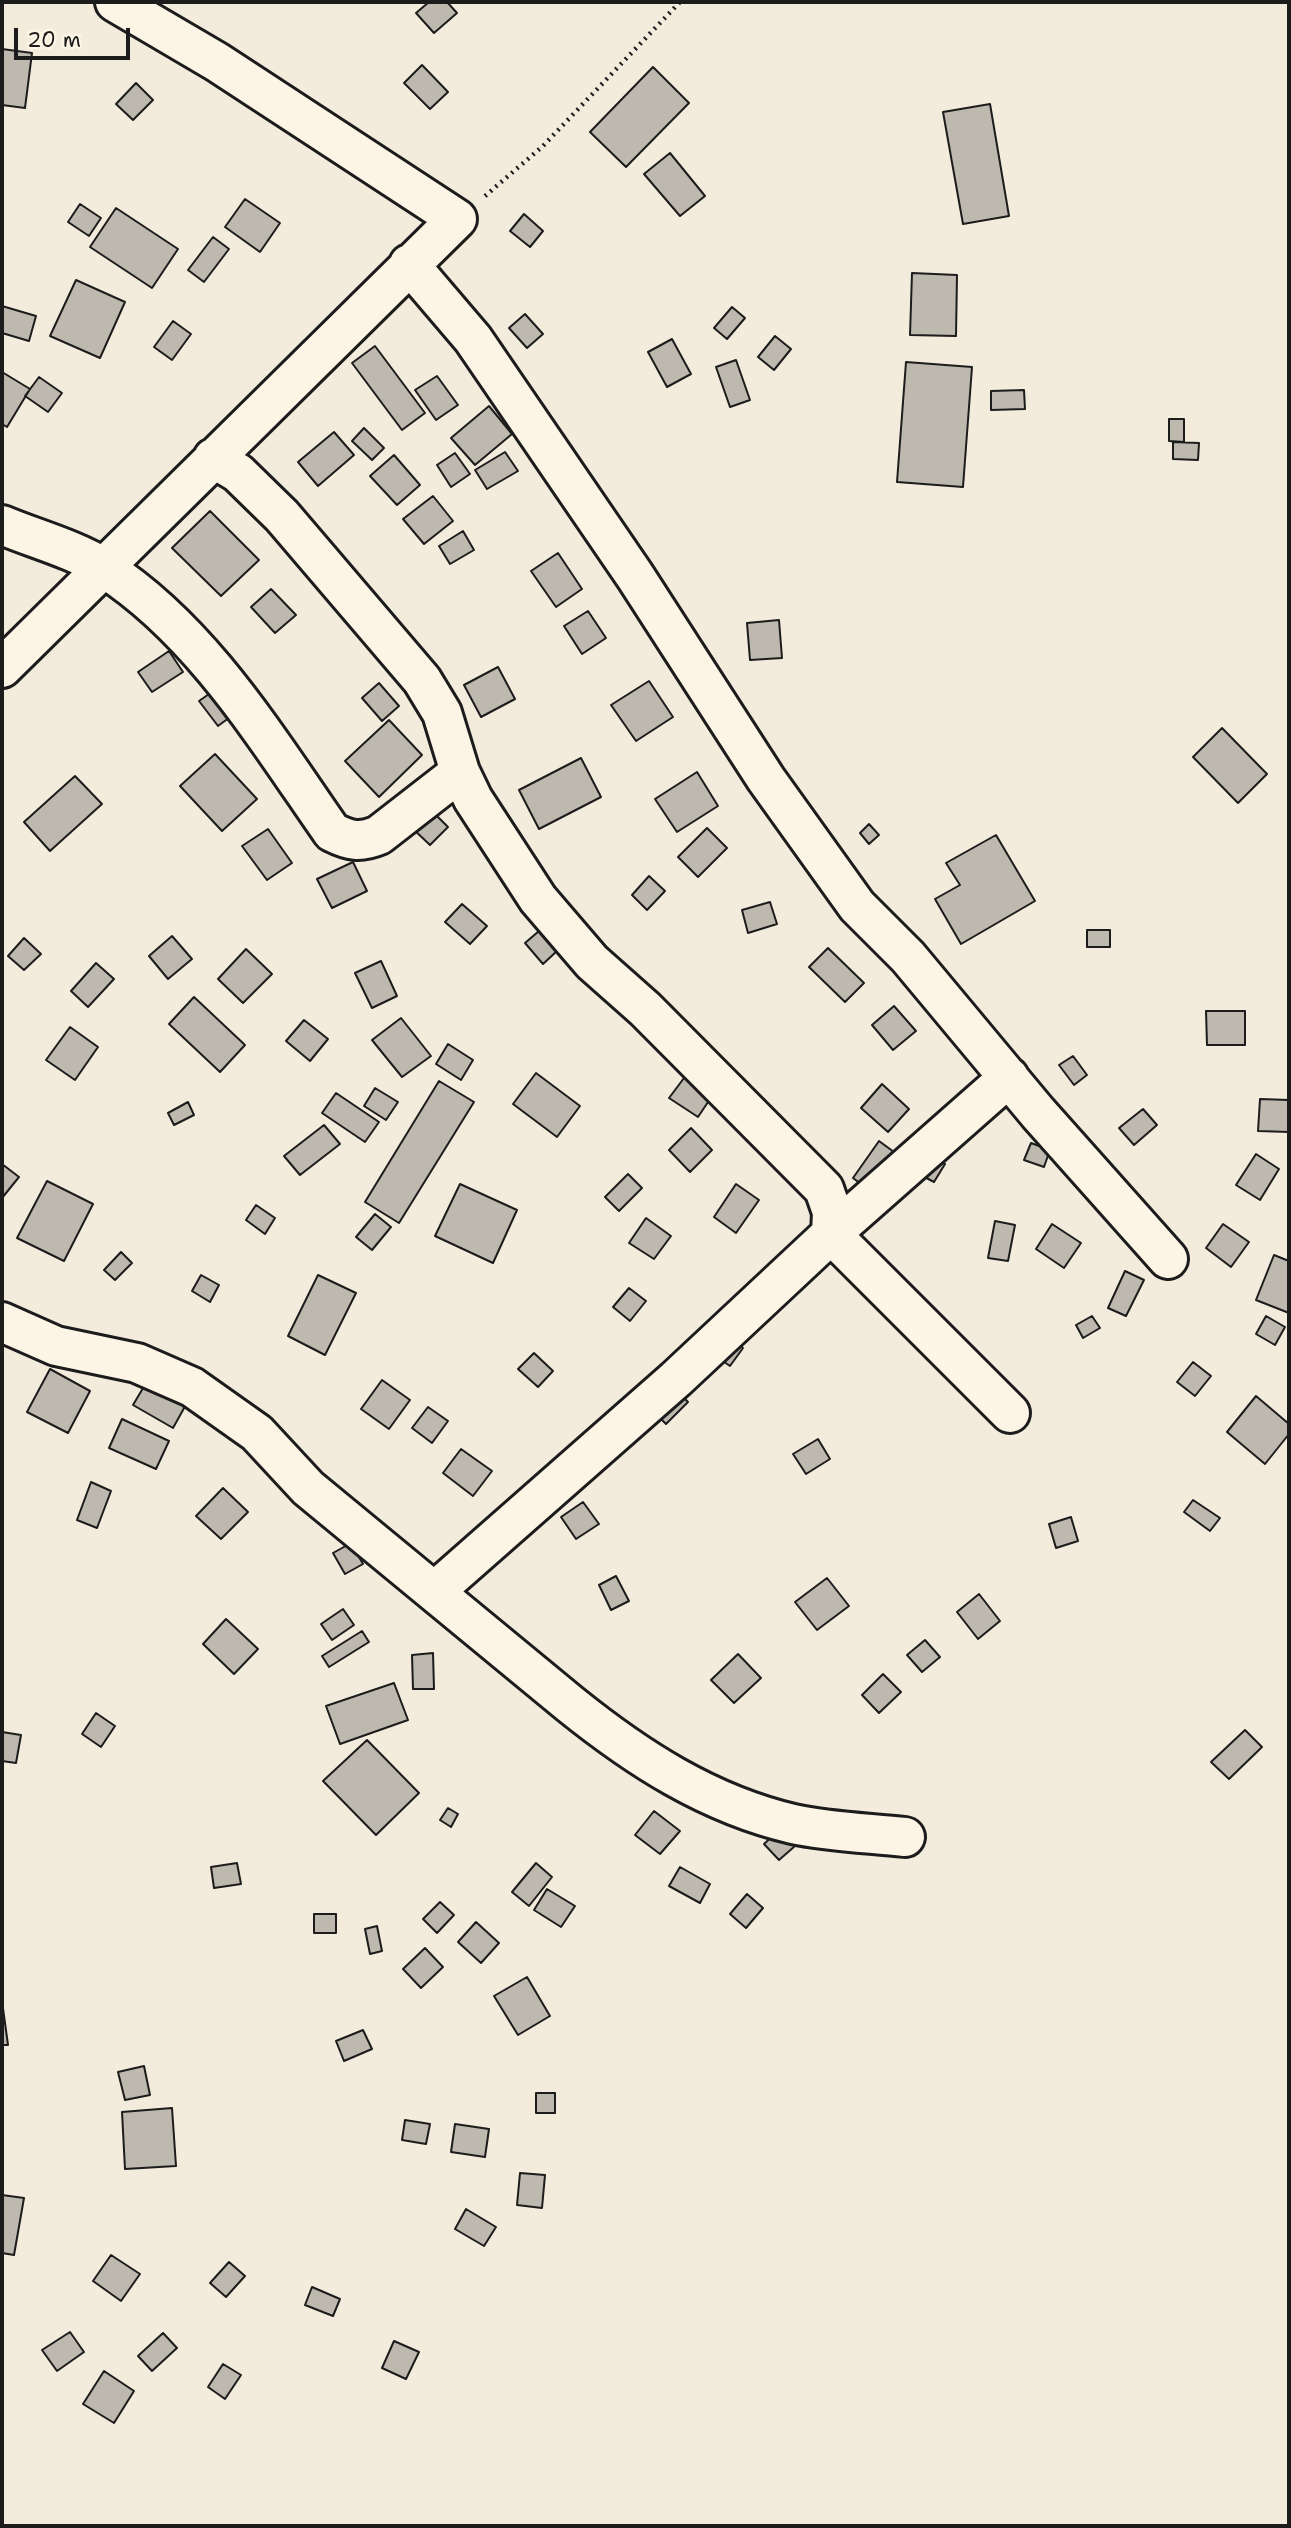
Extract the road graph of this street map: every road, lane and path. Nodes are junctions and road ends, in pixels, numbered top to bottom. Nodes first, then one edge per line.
1 (115, 2) edge
2 (680, 2) edge
3 (457, 219) junction
4 (409, 264) junction
5 (213, 458) junction
6 (2, 525) edge
7 (102, 567) junction
8 (2, 668) edge
9 (460, 772) junction
10 (1009, 1077) junction
11 (831, 1234) junction
12 (1168, 1259) dead end
13 (2, 1322) edge
14 (1010, 1413) dead end
15 (434, 1592) junction
16 (905, 1837) dead end

1 - 3 street
2 - 3 path
3 - 4 street
4 - 5 street
4 - 10 street
5 - 7 street
5 - 9 street
6 - 7 street
7 - 8 street
7 - 9 street
9 - 11 street
10 - 11 street
10 - 12 street
11 - 14 street
11 - 15 street
13 - 15 street
15 - 16 street

